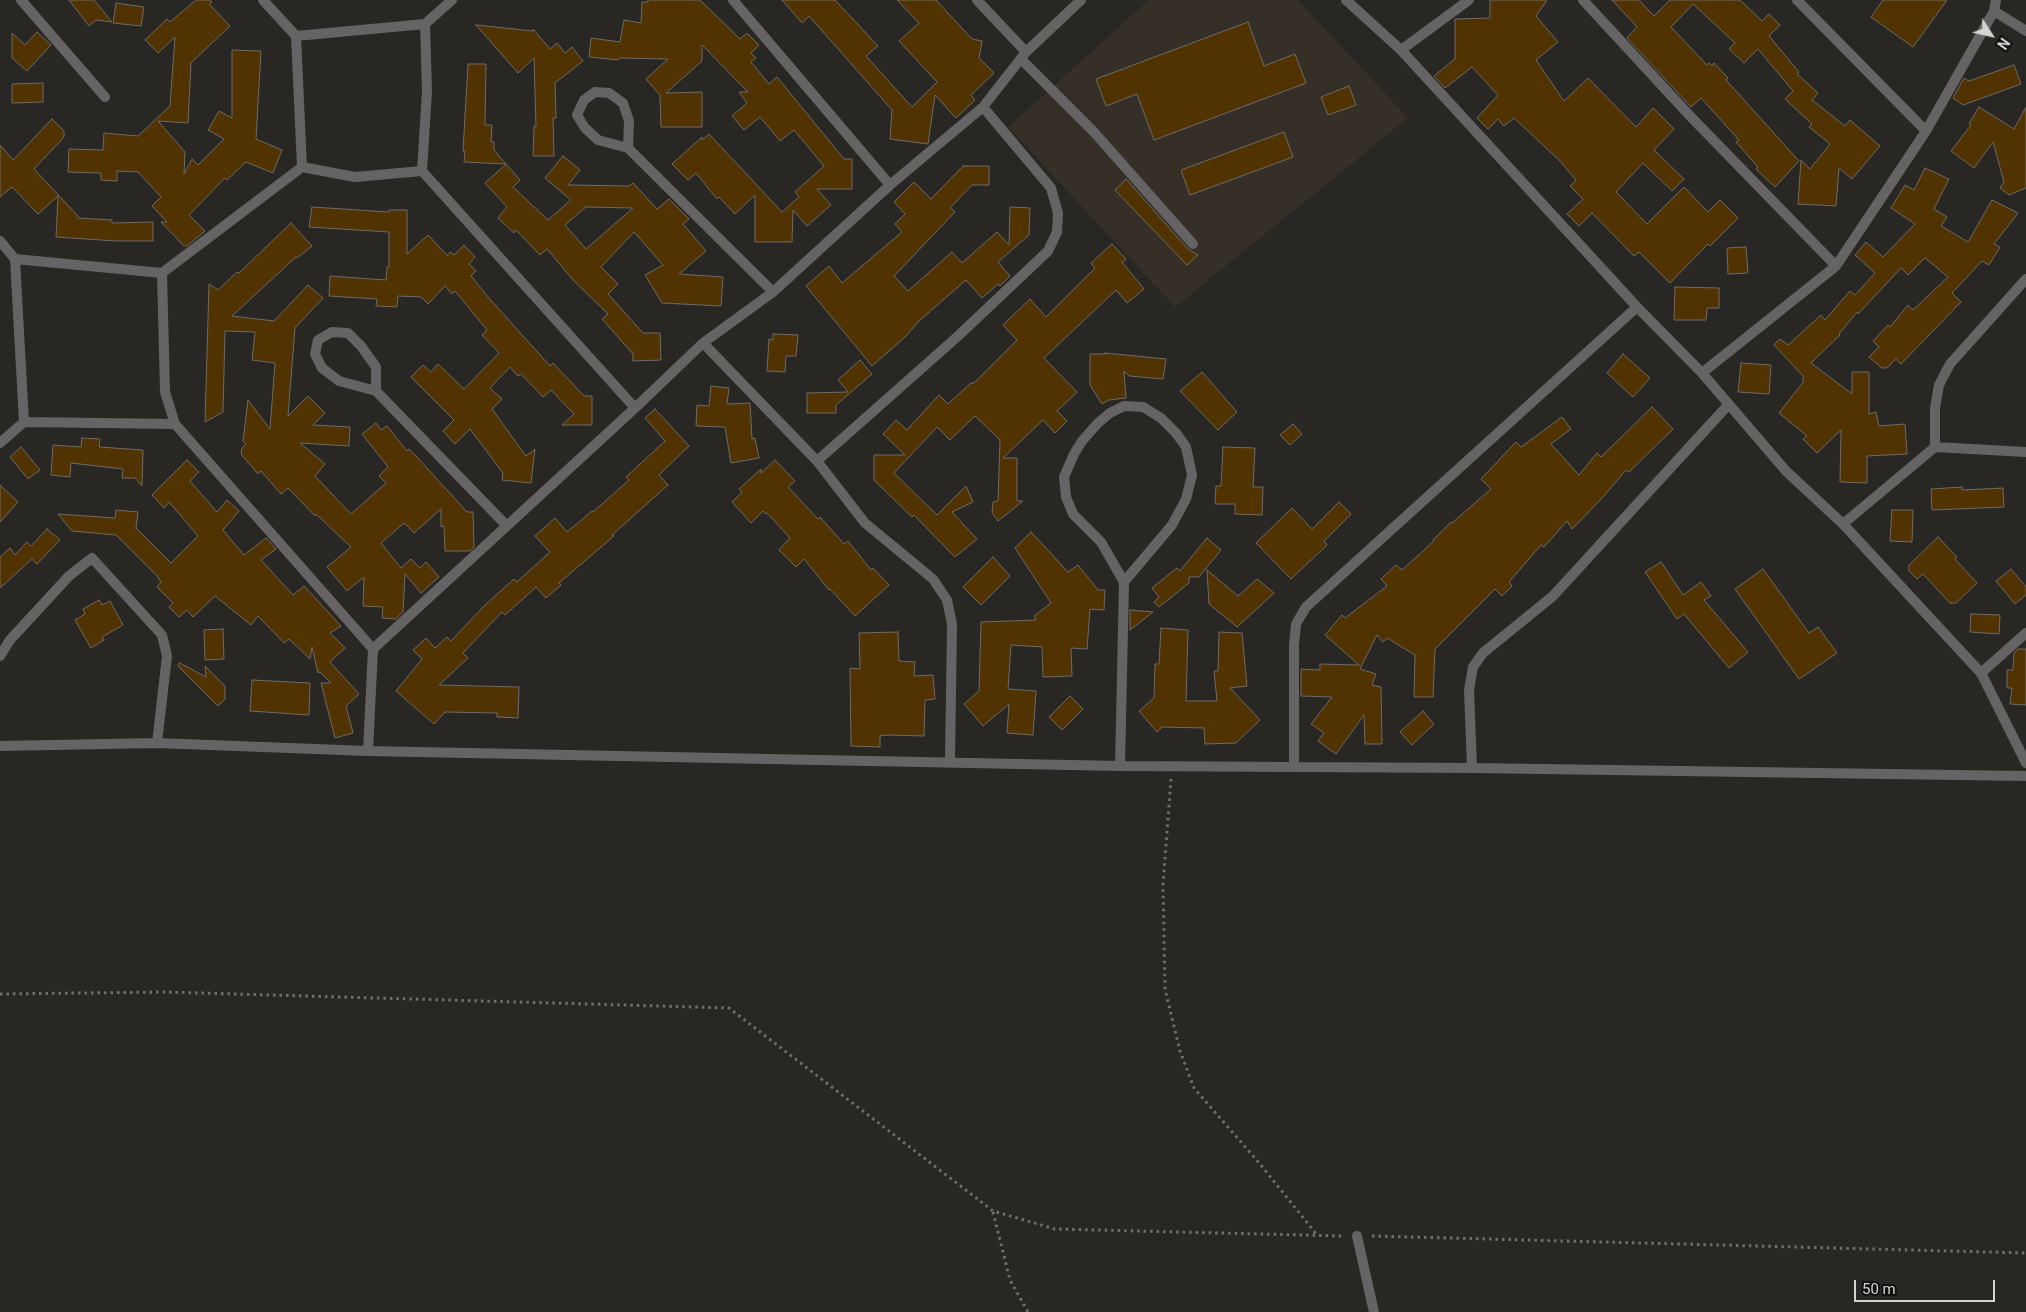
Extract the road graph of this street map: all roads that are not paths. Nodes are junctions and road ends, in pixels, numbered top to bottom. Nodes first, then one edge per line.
1 (21, 0) edge
2 (263, 0) edge
3 (452, 0) edge
4 (733, 0) edge
5 (977, 0) edge
6 (1081, 0) edge
7 (1346, 0) edge
8 (1469, 0) edge
9 (1583, 0) edge
10 (1797, 0) edge
11 (1996, 0) edge
12 (1994, 11) junction
13 (425, 24) junction
14 (2026, 31) edge
15 (296, 36) junction
16 (1401, 50) junction
17 (1023, 56) junction
18 (105, 96) dead end
19 (983, 107) junction
20 (1926, 131) junction
21 (628, 148) junction
22 (302, 167) junction
23 (422, 171) junction
24 (890, 185) junction
25 (0, 241) edge
26 (1193, 244) dead end
27 (15, 259) junction
28 (1836, 266) junction
29 (162, 273) junction
30 (2026, 279) edge
31 (773, 292) junction
32 (1637, 307) junction
33 (703, 343) junction
34 (1702, 373) junction
35 (376, 391) junction
36 (1729, 404) junction
37 (635, 408) junction
38 (24, 422) junction
39 (175, 424) junction
40 (0, 443) edge
41 (1935, 447) junction
42 (2026, 452) edge
43 (817, 461) junction
44 (1843, 524) junction
45 (507, 526) junction
46 (1124, 582) junction
47 (2026, 633) edge
48 (373, 649) junction
49 (0, 656) edge
50 (1981, 673) junction
51 (157, 743) junction
52 (0, 746) edge
53 (368, 751) junction
54 (950, 761) junction
55 (2026, 763) edge
56 (1120, 766) junction
57 (1294, 767) junction
58 (1472, 768) junction
59 (2026, 776) edge
60 (1357, 1236) road end
61 (1374, 1312) edge

1 - 18 street
2 - 15 street
3 - 13 street
4 - 24 street
5 - 17 street
6 - 17 street
7 - 16 street
8 - 16 street
9 - 28 street
10 - 20 street
11 - 12 street
12 - 14 street
12 - 20 street
13 - 15 street
13 - 23 street
15 - 22 street
16 - 32 street
17 - 19 street
17 - 26 street
19 - 24 street
19 - 43 street
20 - 28 street
21 - 21 street
21 - 31 street
22 - 23 street
22 - 29 street
23 - 37 street
24 - 31 street
25 - 27 street
27 - 29 street
27 - 38 street
28 - 34 street
29 - 39 street
30 - 41 street
31 - 33 street
32 - 34 street
32 - 57 street
33 - 37 street
33 - 43 street
34 - 36 street
35 - 35 street
35 - 45 street
36 - 44 street
36 - 58 street
37 - 45 street
38 - 39 street
38 - 40 street
39 - 48 street
41 - 42 street
41 - 44 street
43 - 54 street
44 - 50 street
45 - 48 street
46 - 46 street
46 - 56 street
47 - 50 street
48 - 53 street
49 - 51 street
50 - 55 street
51 - 52 street
51 - 53 street
53 - 54 street
54 - 56 street
56 - 57 street
57 - 58 street
58 - 59 street
60 - 61 street

